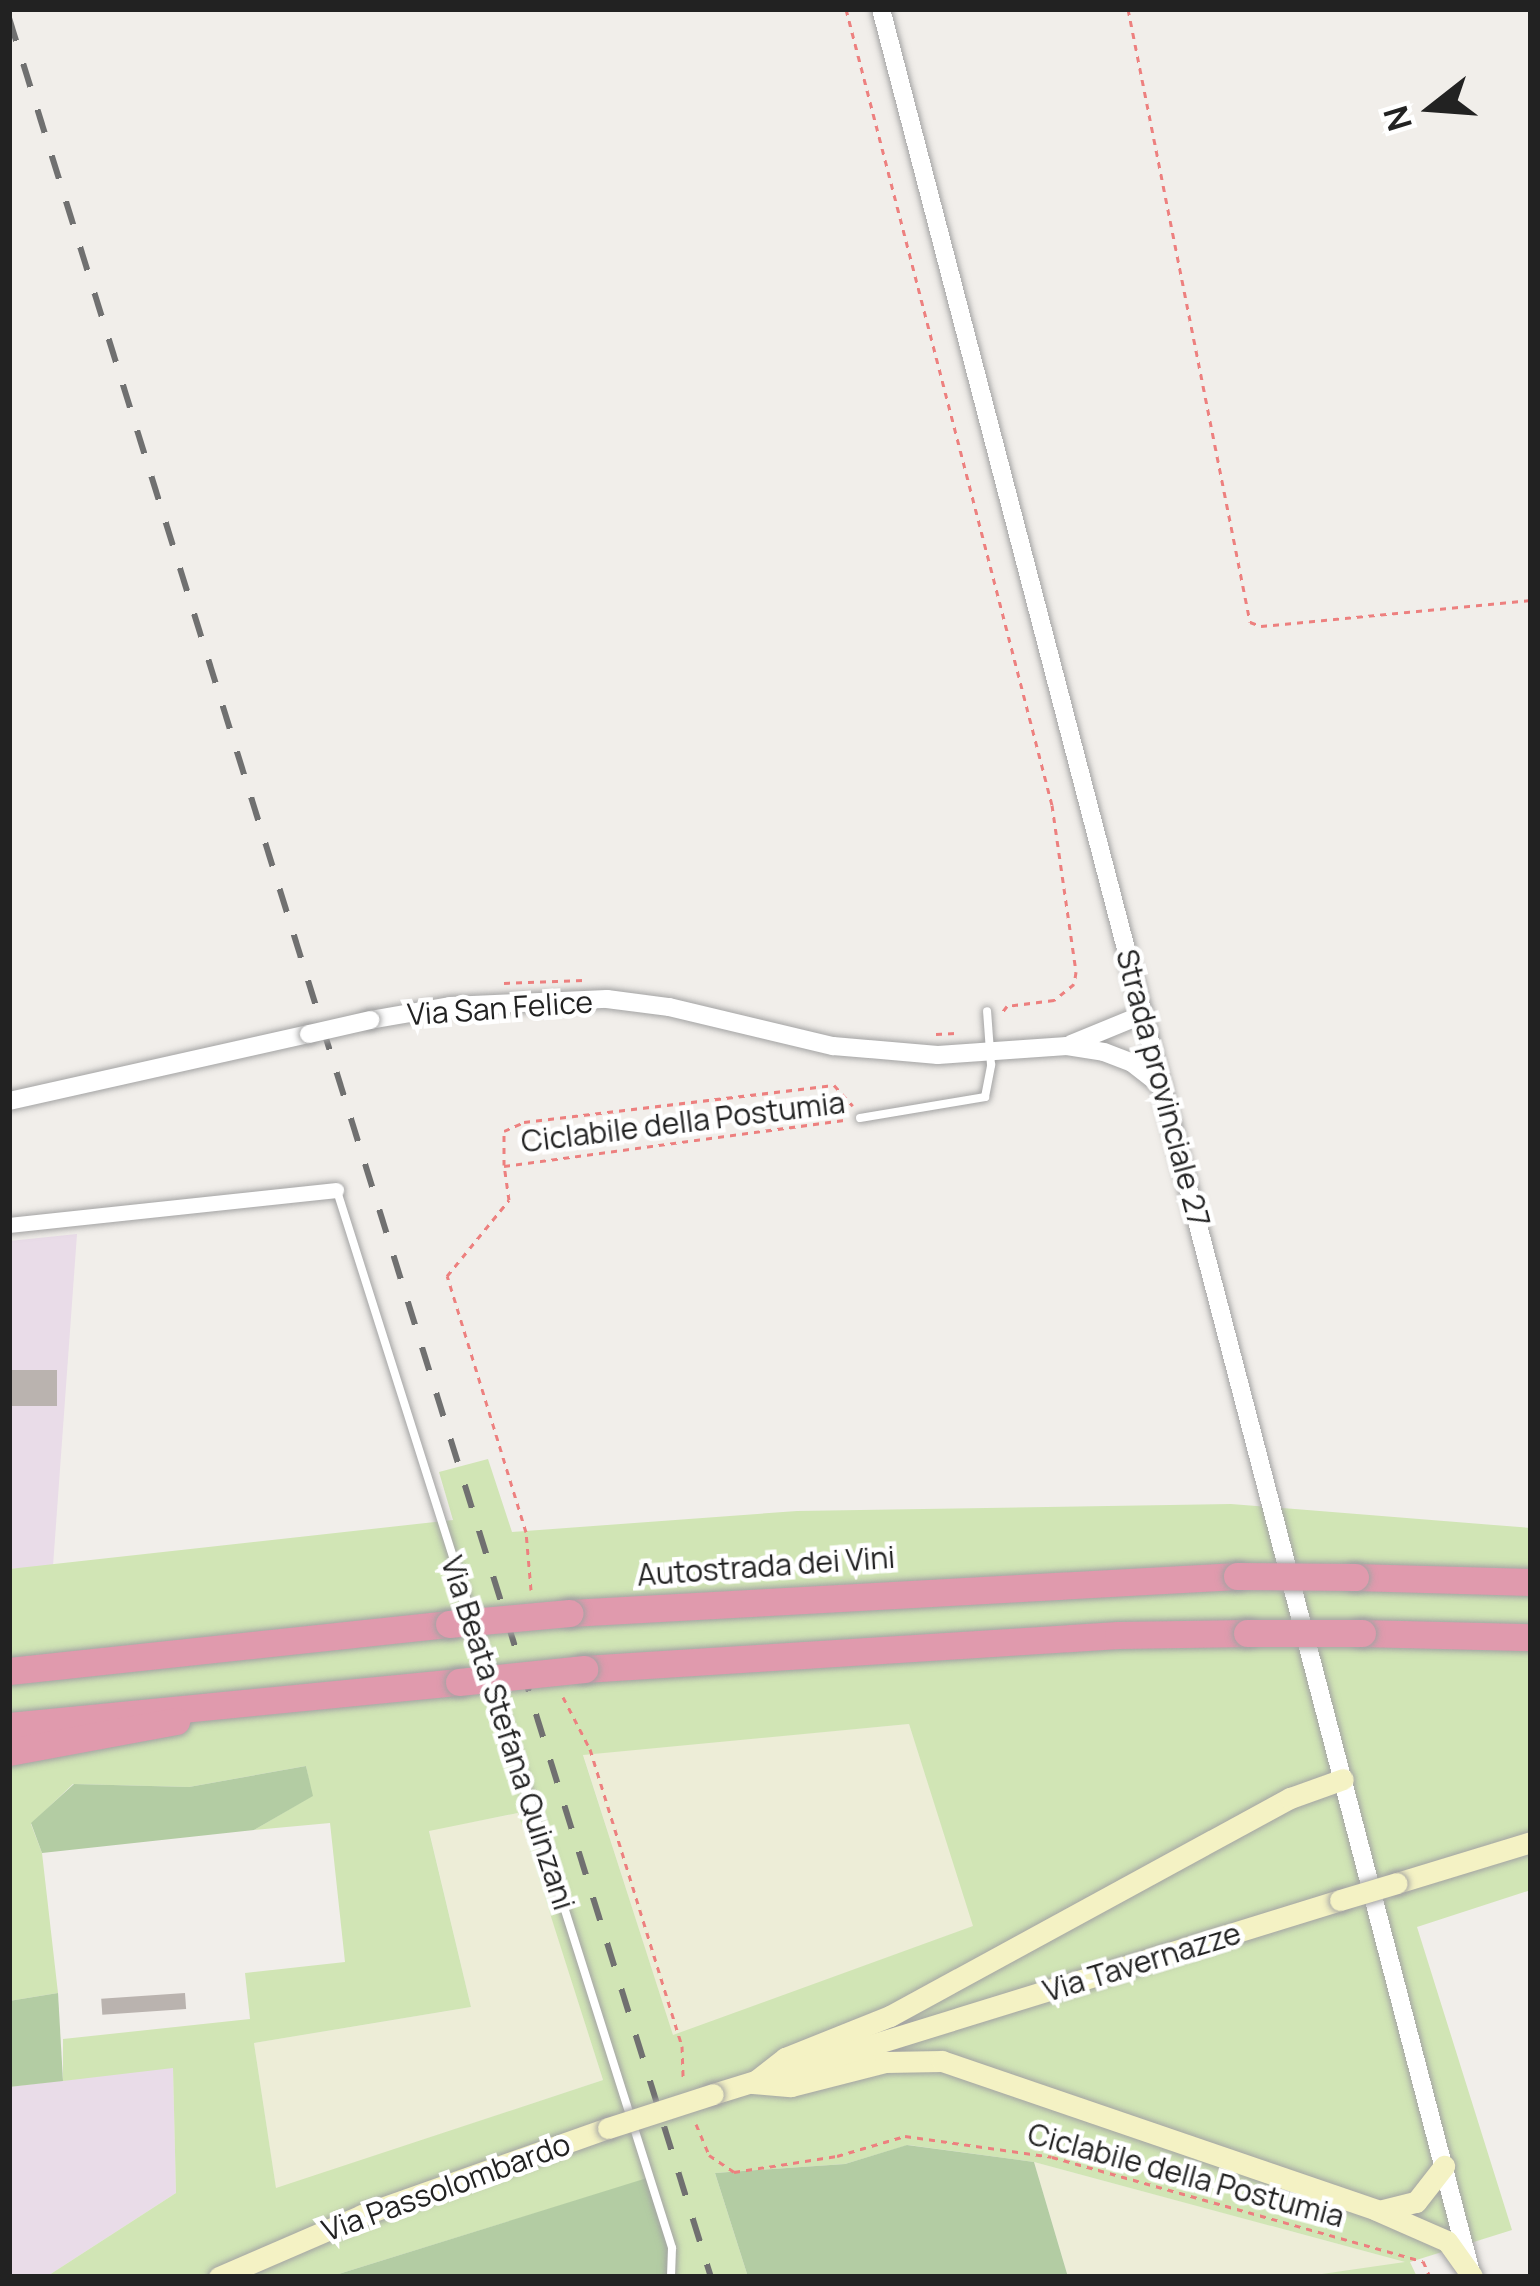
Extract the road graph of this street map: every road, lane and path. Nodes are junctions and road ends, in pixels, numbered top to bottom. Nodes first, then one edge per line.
1 (846, 9) edge
2 (881, 9) edge
3 (1128, 9) edge
4 (1531, 600) edge
5 (987, 1011) dead end
6 (1144, 1014) junction
7 (1067, 1046) junction
8 (995, 1052) junction
9 (1163, 1087) junction
10 (9, 1101) edge
11 (860, 1118) junction
12 (504, 1166) junction
13 (337, 1190) joint
14 (9, 1225) edge
15 (1531, 1582) edge
16 (532, 1600) dead end
17 (1531, 1637) edge
18 (9, 1671) edge
19 (558, 1684) dead end
20 (243, 1702) junction
21 (9, 1726) edge
22 (9, 1752) edge
23 (1343, 1779) junction
24 (1531, 1841) edge
25 (753, 2083) junction
26 (683, 2084) dead end
27 (696, 2123) dead end
28 (1444, 2166) junction
29 (1376, 2210) junction
30 (219, 2277) edge
31 (671, 2277) edge
32 (1430, 2277) edge
33 (1472, 2277) edge

1 - 8 path
2 - 6 street, Strada provinciale 27
3 - 4 path
5 - 8 lane
6 - 7 street
6 - 9 street, Strada provinciale 27
7 - 8 street, Via San Felice
7 - 9 street
8 - 10 street, Via San Felice, bridge
8 - 11 lane
9 - 23 street, Strada provinciale 27
11 - 12 path, Ciclabile della Postumia
11 - 12 path
12 - 16 path, Ciclabile della Postumia
13 - 14 street
13 - 31 lane, Via Beata Stefana Quinzani
15 - 18 highway, Autostrada dei Vini, bridge
17 - 20 highway, bridge
19 - 26 path
20 - 21 highway
20 - 22 highway
23 - 25 main road
23 - 28 street, Strada provinciale 27
24 - 25 main road, Via Tavernazze, bridge
25 - 29 main road
25 - 30 main road, Via Passolombardo, bridge
27 - 32 path, Ciclabile della Postumia
28 - 29 main road
28 - 33 street
29 - 33 main road

